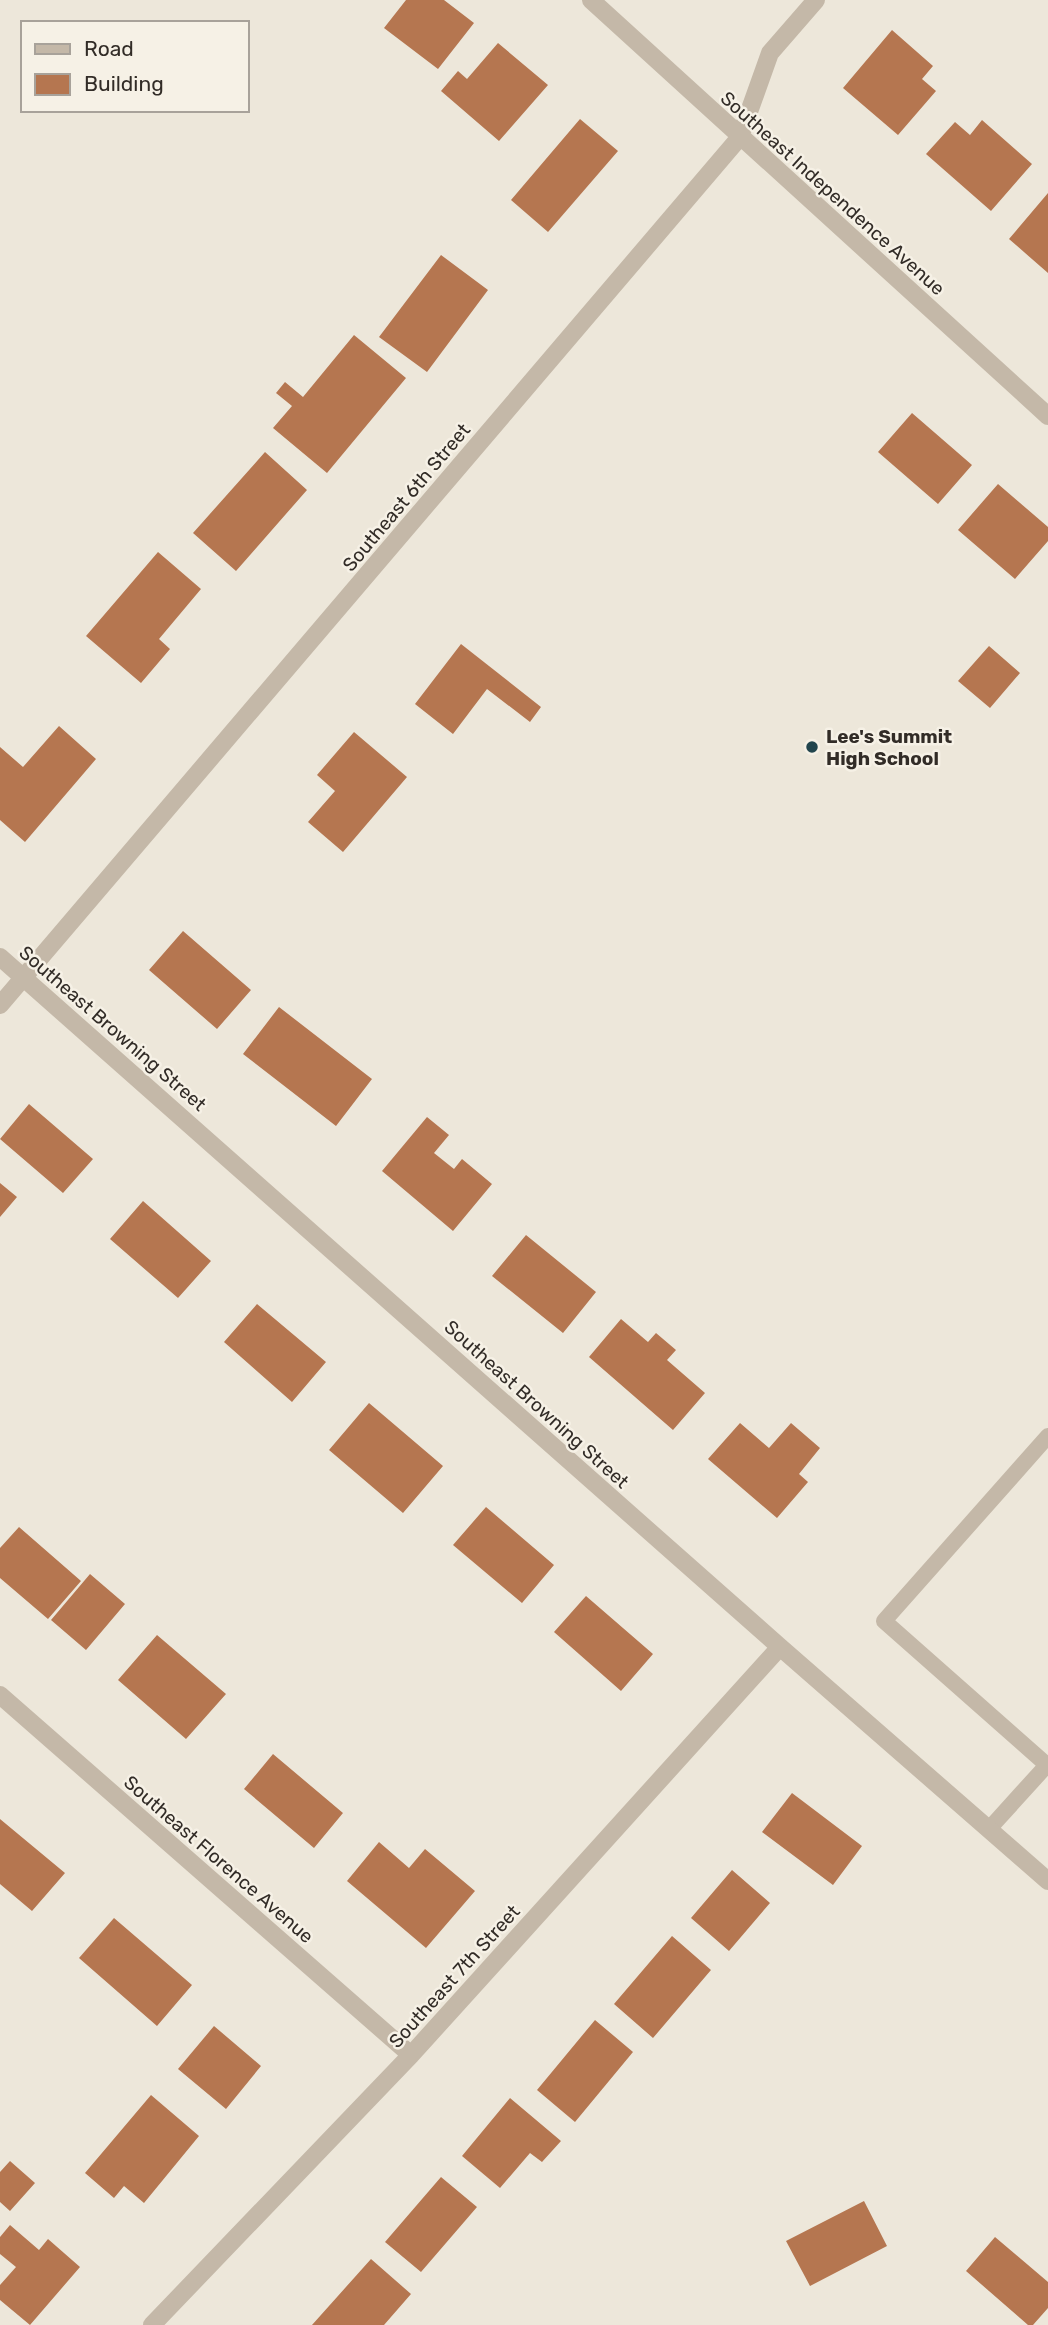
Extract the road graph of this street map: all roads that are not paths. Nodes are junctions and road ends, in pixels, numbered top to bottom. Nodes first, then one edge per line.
1 (591, 0) edge
2 (816, 0) edge
3 (740, 137) junction
4 (1048, 416) edge
5 (0, 957) edge
6 (24, 978) junction
7 (0, 1005) edge
8 (1048, 1436) edge
9 (780, 1647) junction
10 (0, 1695) edge
11 (989, 1829) junction
12 (1048, 1881) edge
13 (411, 2055) junction
14 (152, 2325) edge

1 - 3 street, Southeast Independence Avenue
2 - 3 street, Southeast 6th Street
3 - 4 street, Southeast Independence Avenue
3 - 6 street, Southeast 6th Street
5 - 6 street, Southeast Browning Street
6 - 7 street, Southeast 6th Street
6 - 9 street, Southeast Browning Street
8 - 11 lane
9 - 11 street, Southeast Browning Street
9 - 13 street, Southeast 7th Street
10 - 13 street, Southeast Florence Avenue
11 - 12 street, Southeast Browning Street
13 - 14 street, Southeast 7th Street

